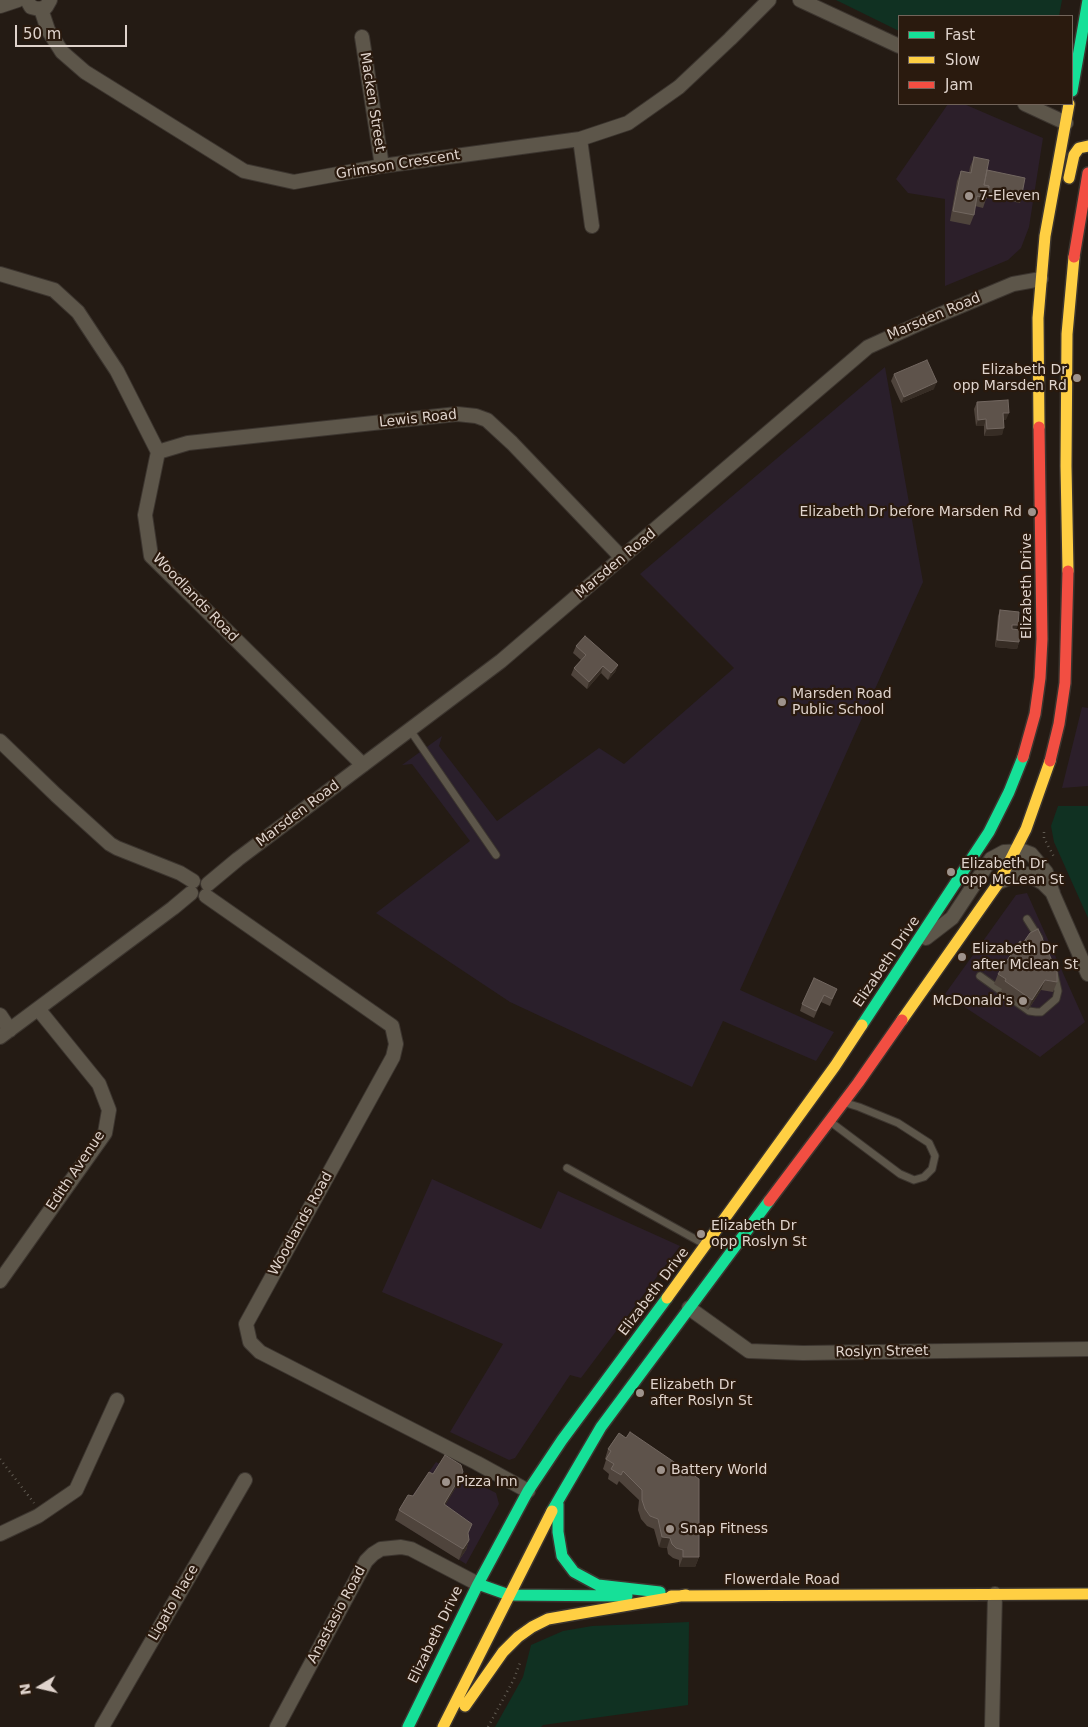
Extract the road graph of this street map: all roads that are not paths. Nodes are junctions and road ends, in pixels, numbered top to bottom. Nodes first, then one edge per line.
1 (18, 0) edge
2 (27, 0) edge
3 (769, 0) edge
4 (800, 0) edge
5 (1088, 0) edge
6 (46, 4) edge
7 (0, 6) edge
8 (362, 37) dead end
9 (898, 46) edge
10 (1073, 85) edge
11 (1027, 105) edge
12 (1069, 105) edge
13 (1066, 123) junction
14 (580, 139) junction
15 (1088, 146) edge
16 (382, 166) junction
17 (1088, 173) edge
18 (1049, 216) junction
19 (592, 226) dead end
20 (0, 274) edge
21 (1041, 279) junction
22 (1063, 279) junction
23 (158, 452) junction
24 (622, 558) junction
25 (410, 730) junction
26 (0, 741) edge
27 (363, 765) junction
28 (1015, 851) junction
29 (496, 855) dead end
30 (999, 882) junction
31 (192, 887) junction
32 (207, 890) junction
33 (1053, 894) junction
34 (1027, 919) dead end
35 (1040, 942) edge
36 (917, 945) junction
37 (1052, 968) edge
38 (1088, 974) edge
39 (980, 976) dead end
40 (39, 1010) junction
41 (0, 1015) edge
42 (5, 1033) edge
43 (843, 1102) junction
44 (829, 1121) junction
45 (567, 1168) dead end
46 (707, 1246) junction
47 (0, 1281) edge
48 (689, 1308) junction
49 (1088, 1349) edge
50 (118, 1400) dead end
51 (245, 1480) dead end
52 (528, 1491) junction
53 (558, 1499) junction
54 (0, 1534) edge
55 (478, 1584) junction
56 (995, 1594) junction
57 (1088, 1594) edge
58 (509, 1595) junction
59 (686, 1596) junction
60 (102, 1727) edge
61 (277, 1727) edge
62 (408, 1727) edge
63 (444, 1727) edge
64 (450, 1727) edge
65 (992, 1727) edge

1 - 7 street
2 - 6 street
3 - 14 street, Grimson Crescent
4 - 9 street
5 - 10 main road
6 - 16 street, Grimson Crescent
8 - 16 street, Macken Street
11 - 13 street
12 - 13 main road, Elizabeth Drive
13 - 18 main road, Elizabeth Drive
14 - 16 street, Grimson Crescent
14 - 19 street
15 - 18 main road
17 - 22 main road
18 - 21 main road, Elizabeth Drive
20 - 23 street
21 - 22 main road
21 - 24 street, Marsden Road
21 - 36 main road, Elizabeth Drive
22 - 28 main road
23 - 24 street, Lewis Road
23 - 27 street, Woodlands Road
24 - 25 street, Marsden Road
25 - 27 street, Marsden Road
25 - 29 lane
26 - 31 street
27 - 32 street, Marsden Road
28 - 30 main road
28 - 33 street
28 - 36 street
30 - 33 street
30 - 43 main road
31 - 32 street
31 - 40 street
32 - 52 street, Woodlands Road
33 - 38 street
34 - 35 lane
36 - 46 main road, Elizabeth Drive
37 - 39 lane
40 - 42 street
40 - 47 street, Edith Avenue
41 - 42 street
43 - 44 main road
43 - 44 lane
44 - 48 main road
45 - 46 lane
46 - 52 main road, Elizabeth Drive
48 - 49 street, Roslyn Street
48 - 53 main road
50 - 54 street
51 - 60 street, Ligato Place
52 - 55 main road, Elizabeth Drive
53 - 58 main road
53 - 59 main road
55 - 58 main road, Flowerdale Road
55 - 61 street, Anastasio Road
55 - 62 main road, Elizabeth Drive
56 - 57 main road, Flowerdale Road
56 - 59 main road, Flowerdale Road
56 - 65 street
58 - 59 main road, Flowerdale Road
58 - 63 main road
59 - 64 main road

